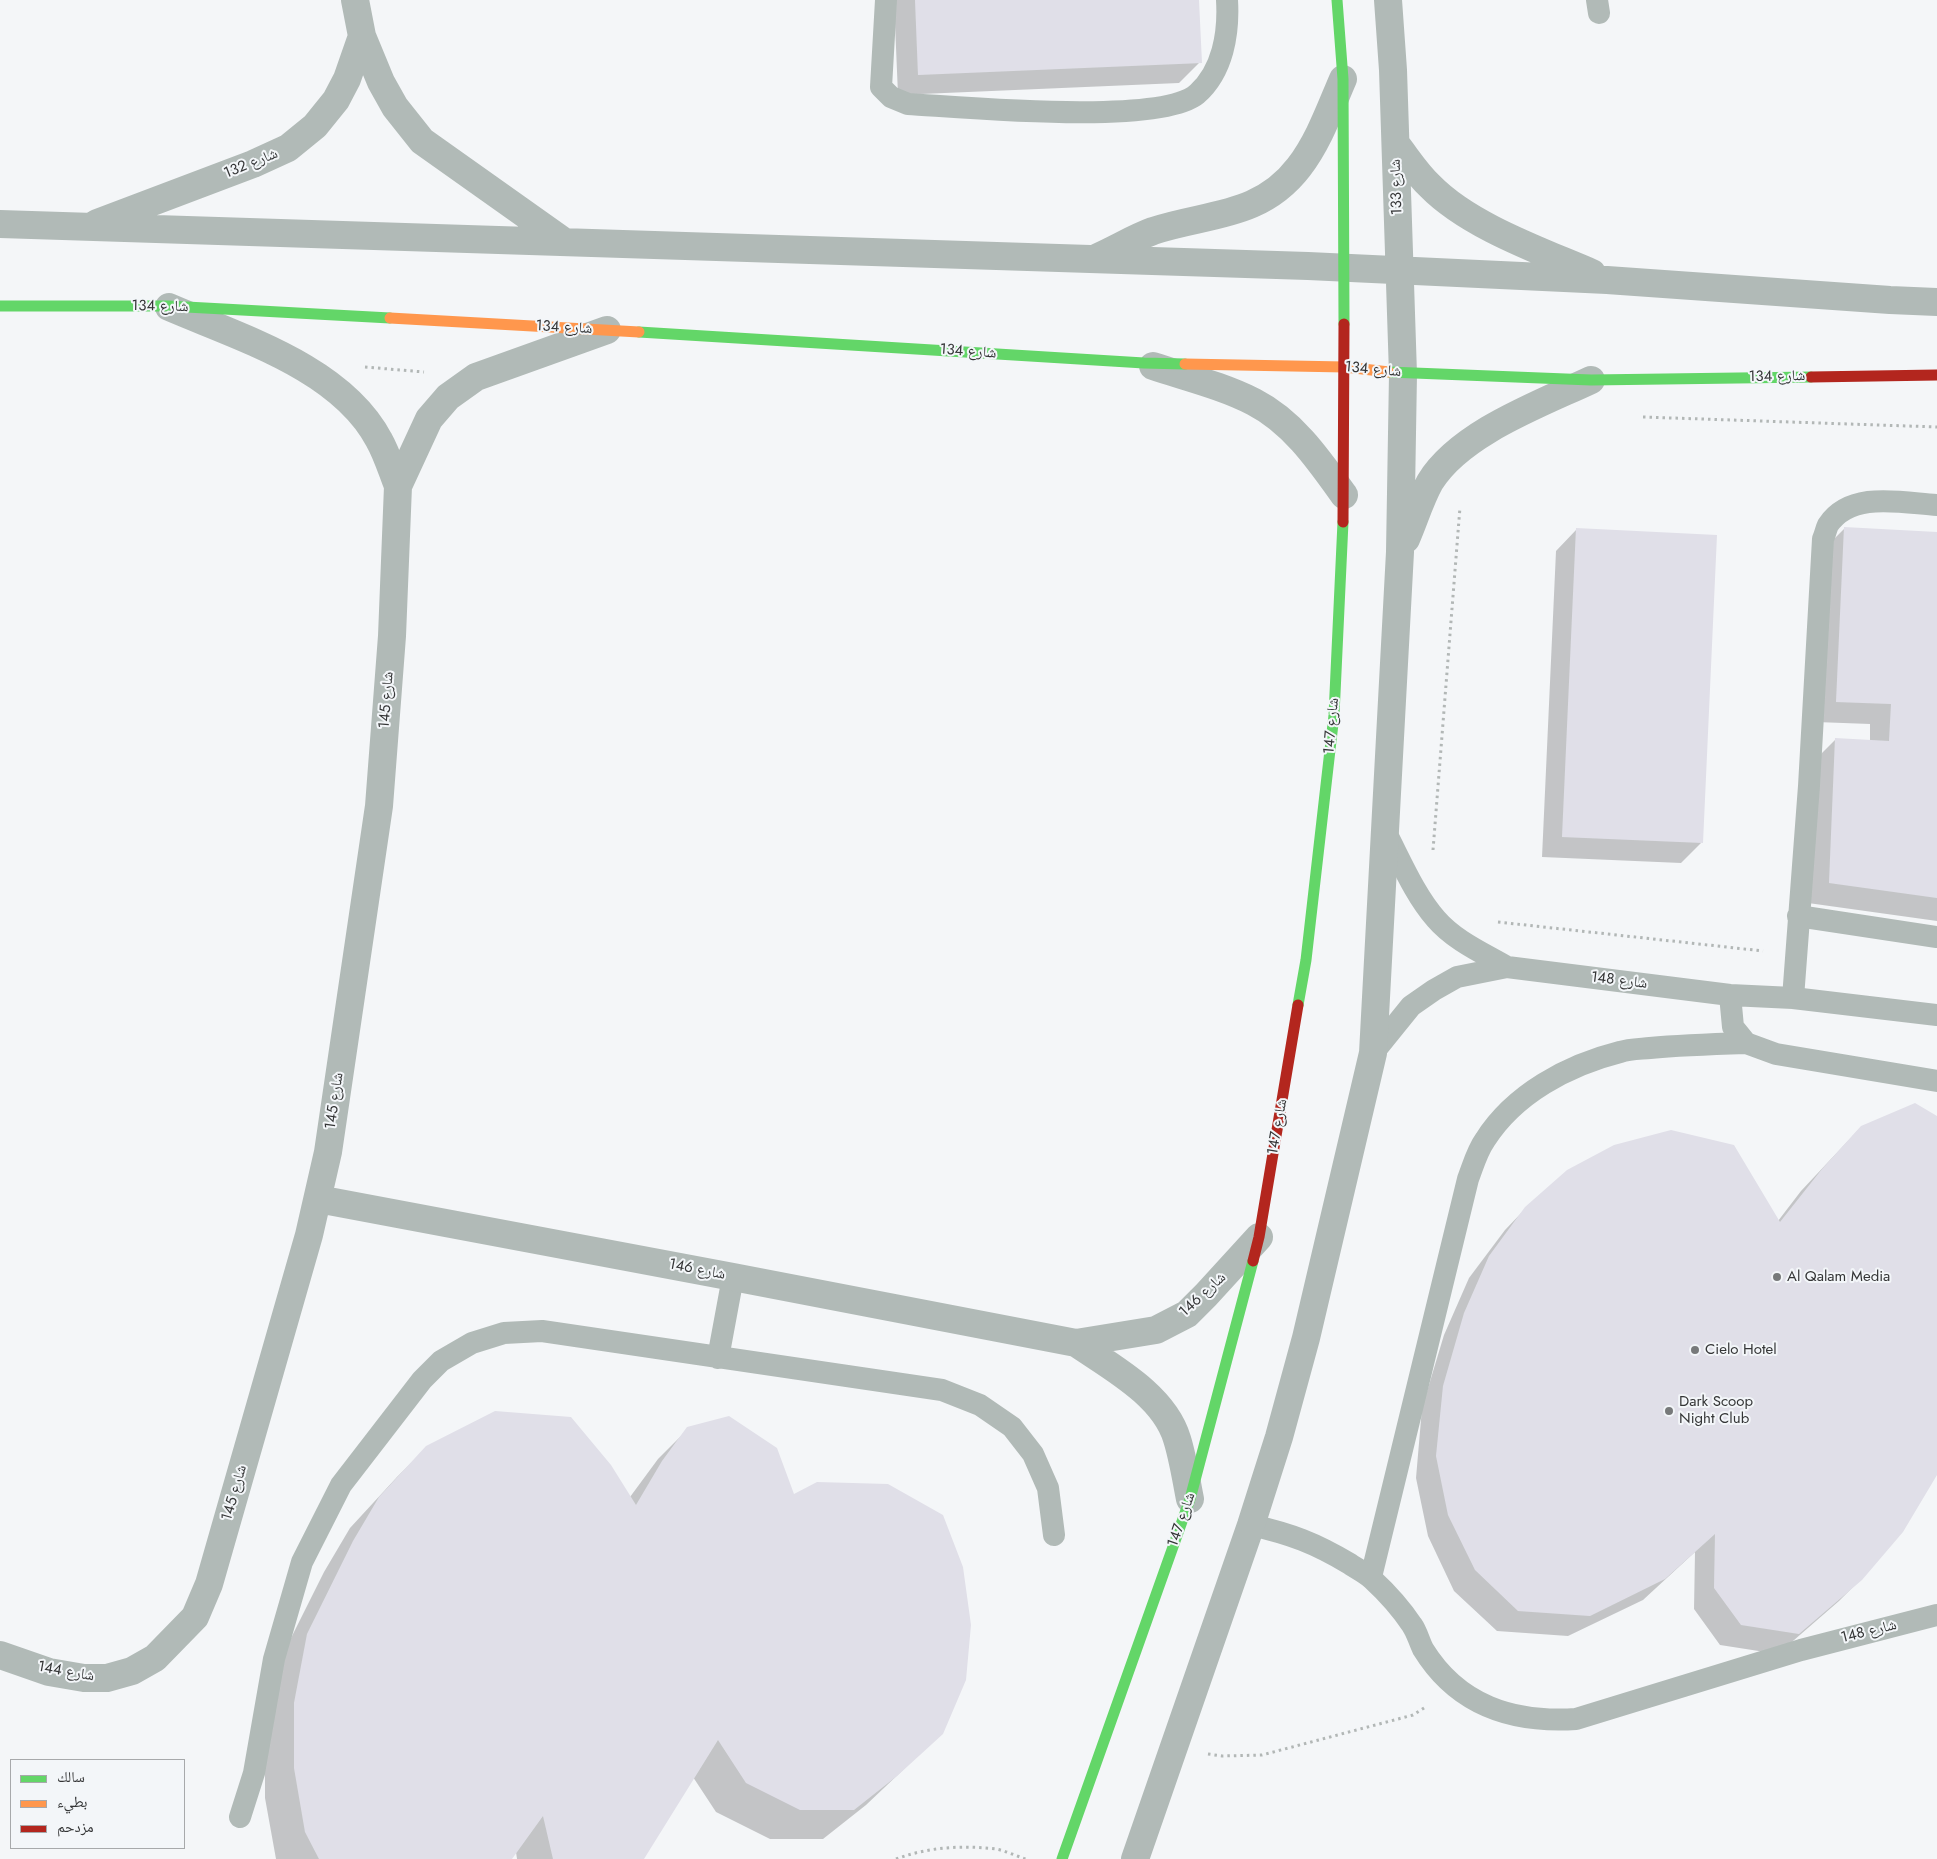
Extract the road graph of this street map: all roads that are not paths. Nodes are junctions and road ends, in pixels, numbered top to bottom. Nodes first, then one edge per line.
1 (355, 0) edge
2 (886, 0) edge
3 (1227, 0) edge
4 (1337, 0) edge
5 (1388, 0) edge
6 (362, 36) junction
7 (1343, 79) junction
8 (1396, 144) junction
9 (0, 224) edge
10 (84, 227) junction
11 (563, 241) junction
12 (1093, 259) junction
13 (1344, 268) junction
14 (1400, 270) junction
15 (1607, 280) junction
16 (1937, 302) edge
17 (0, 306) edge
18 (168, 306) junction
19 (607, 330) junction
20 (1144, 363) junction
21 (1345, 367) junction
22 (1403, 374) junction
23 (1937, 375) edge
24 (1591, 380) junction
25 (398, 486) junction
26 (1344, 495) junction
27 (1937, 505) edge
28 (1400, 552) junction
29 (1384, 829) junction
30 (1798, 916) junction
31 (1937, 937) edge
32 (1507, 966) junction
33 (1730, 995) junction
34 (1792, 998) junction
35 (1937, 1015) edge
36 (1746, 1043) junction
37 (1373, 1053) junction
38 (1937, 1081) edge
39 (318, 1200) junction
40 (1259, 1237) junction
41 (733, 1277) junction
42 (1076, 1344) junction
43 (718, 1358) junction
44 (1190, 1499) junction
45 (1251, 1525) junction
46 (1054, 1535) dead end
47 (1371, 1577) junction
48 (1937, 1615) edge
49 (0, 1656) edge
50 (132, 1671) joint
51 (240, 1817) dead end
52 (1062, 1859) edge
53 (1135, 1859) edge

1 - 6 street
2 - 3 lane
4 - 7 street
5 - 8 street, شارع 133
6 - 10 street, شارع 132
6 - 11 street
7 - 12 street
7 - 13 street
8 - 14 street, شارع 133
8 - 15 street
9 - 10 street
10 - 11 street
11 - 12 street
12 - 13 street
13 - 14 street
13 - 21 street
14 - 15 street
14 - 22 street, شارع 133
15 - 16 street
17 - 18 street, شارع 134
18 - 19 street, شارع 134
18 - 25 street, شارع 145
19 - 20 street, شارع 134
19 - 25 street, شارع 145
20 - 21 street, شارع 134
20 - 26 street
21 - 22 street, شارع 134
21 - 26 street, شارع 147
22 - 24 street, شارع 134
22 - 28 street
23 - 24 street, شارع 134
24 - 28 street
25 - 39 street, شارع 145
26 - 40 street, شارع 147
27 - 30 lane
28 - 29 street
29 - 32 lane, شارع 148
29 - 37 street
30 - 31 lane
30 - 34 lane
32 - 33 lane, شارع 148
32 - 37 lane, شارع 148
33 - 34 lane, شارع 148
33 - 36 lane
34 - 35 lane, شارع 148
36 - 38 lane
36 - 47 lane
37 - 45 street
39 - 41 street, شارع 146
39 - 50 street, شارع 145
40 - 42 street, شارع 146
40 - 44 street, شارع 147
41 - 42 street, شارع 146
41 - 43 lane
42 - 44 street, شارع 146
43 - 46 lane
43 - 51 lane
44 - 52 street, شارع 147
45 - 47 lane, شارع 148
45 - 53 street
47 - 48 lane, شارع 148
49 - 50 street, شارع 144

